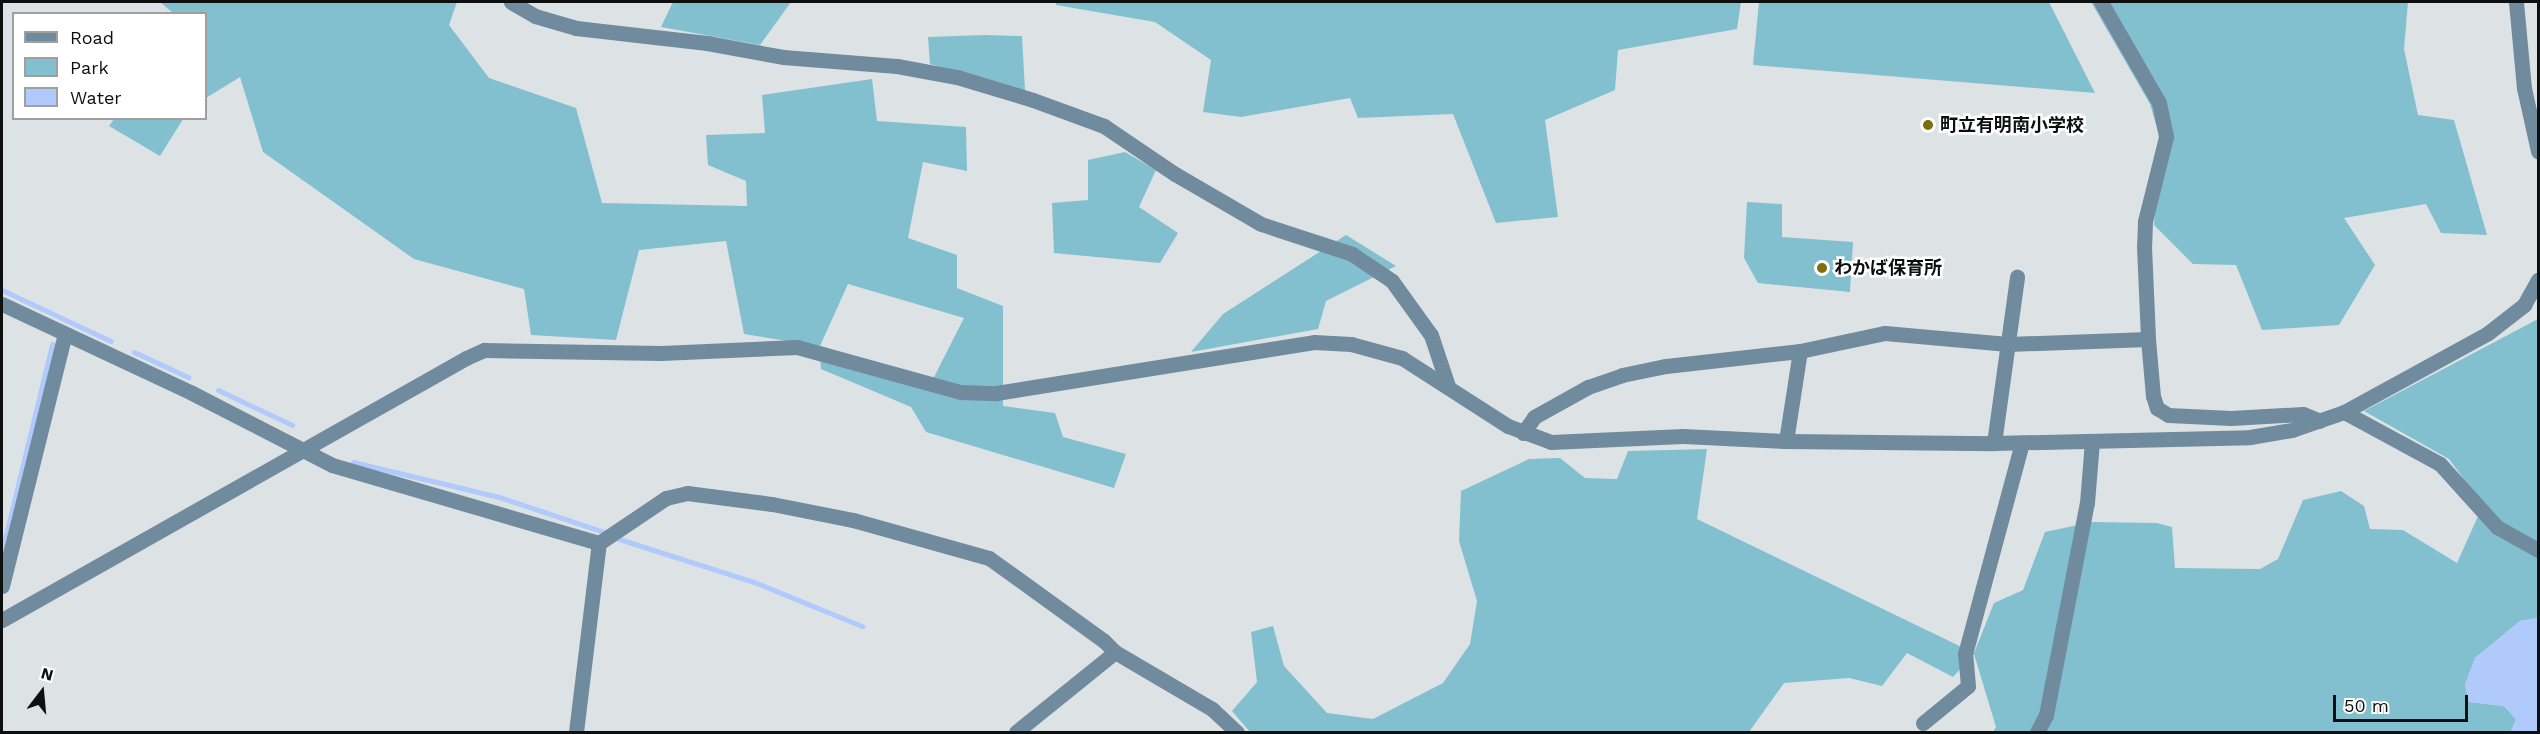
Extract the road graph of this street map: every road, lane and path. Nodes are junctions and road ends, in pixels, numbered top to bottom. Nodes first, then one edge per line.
1 (511, 2) edge
2 (2101, 2) edge
3 (2516, 2) edge
4 (2538, 151) edge
5 (2017, 278) dead end
6 (2538, 280) edge
7 (2, 304) edge
8 (65, 334) junction
9 (2148, 339) junction
10 (2008, 344) junction
11 (1800, 351) junction
12 (1448, 386) junction
13 (2344, 412) junction
14 (2320, 421) junction
15 (1522, 433) junction
16 (1786, 441) junction
17 (2092, 441) junction
18 (2022, 442) junction
19 (1994, 443) junction
20 (303, 450) junction
21 (599, 543) junction
22 (2538, 550) edge
23 (2, 586) edge
24 (2, 620) edge
25 (1114, 652) junction
26 (1923, 723) dead end
27 (576, 732) edge
28 (1016, 732) edge
29 (1237, 732) edge
30 (2037, 732) edge

1 - 12 street
2 - 9 street
3 - 4 street
5 - 10 street
6 - 13 street
7 - 8 street
8 - 20 street
8 - 23 street
9 - 10 street
9 - 14 street
10 - 11 street
10 - 19 street
11 - 15 street
11 - 16 street
12 - 15 street
12 - 20 street
13 - 14 street
13 - 22 street
14 - 17 street
15 - 16 street
16 - 19 street
17 - 18 street
17 - 30 street
18 - 19 street
18 - 26 street
20 - 21 street
20 - 24 street
21 - 25 street
21 - 27 street
25 - 28 street
25 - 29 street

